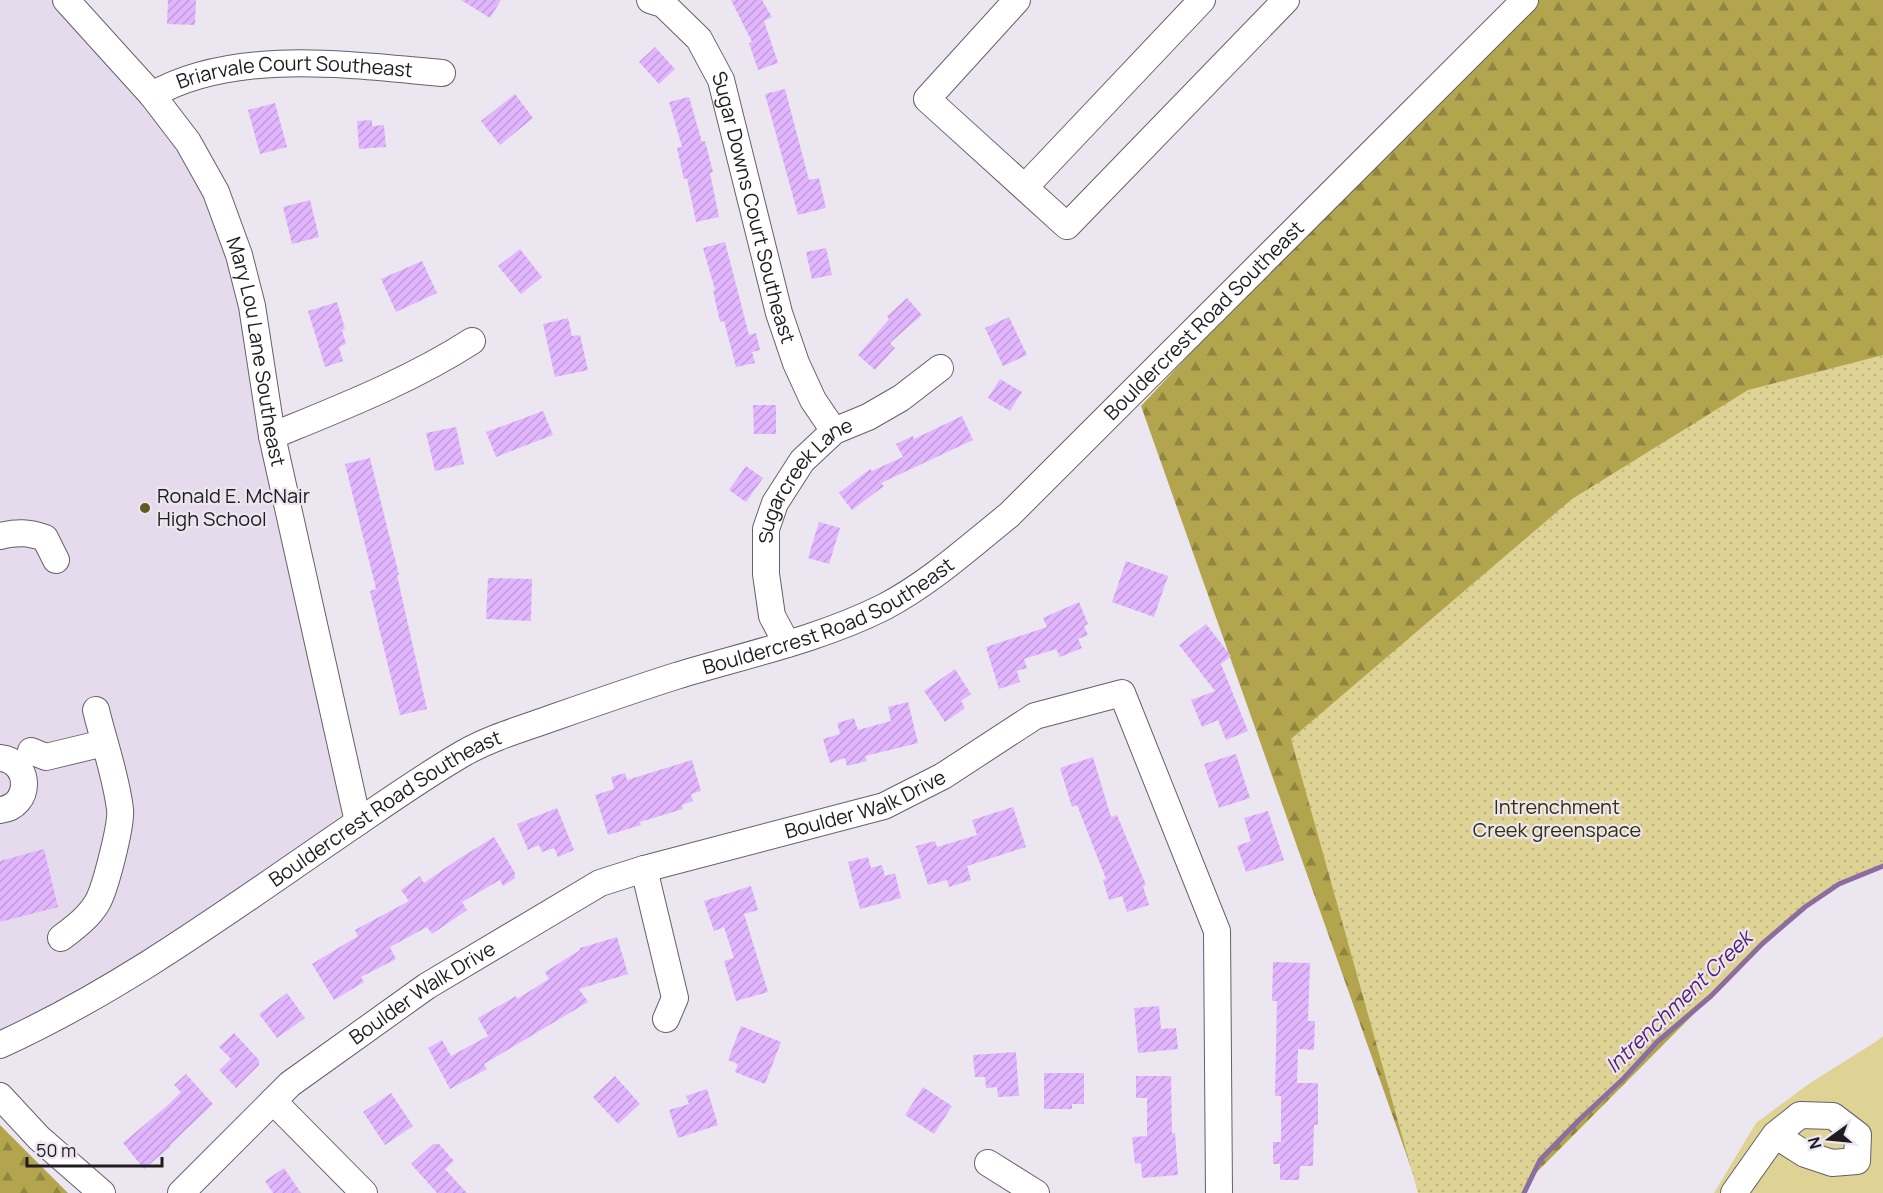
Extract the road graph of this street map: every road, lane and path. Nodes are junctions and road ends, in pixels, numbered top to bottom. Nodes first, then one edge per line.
1 (66, 0) edge
2 (650, 0) edge
3 (1017, 0) edge
4 (1202, 0) edge
5 (1286, 0) edge
6 (1513, 4) edge
7 (442, 73) dead end
8 (152, 95) junction
9 (1025, 187) junction
10 (472, 341) dead end
11 (940, 368) dead end
12 (834, 431) junction
13 (272, 436) junction
14 (0, 536) edge
15 (56, 560) dead end
16 (787, 644) junction
17 (96, 710) dead end
18 (104, 743) junction
19 (18, 751) edge
20 (0, 810) edge
21 (358, 822) junction
22 (644, 869) junction
23 (61, 938) dead end
24 (666, 1019) dead end
25 (0, 1045) edge
26 (0, 1096) edge
27 (273, 1101) junction
28 (1775, 1135) dead end
29 (988, 1163) dead end
30 (102, 1193) edge
31 (181, 1193) edge
32 (364, 1193) edge
33 (1036, 1193) edge
34 (1219, 1193) edge
35 (1734, 1193) edge

1 - 8 street, Mary Lou Lane Southeast
2 - 12 street, Sugar Downs Court Southeast
3 - 9 street
4 - 9 street
5 - 9 street
6 - 16 street, Bouldercrest Road Southeast
7 - 8 street, Briarvale Court Southeast
8 - 13 street, Mary Lou Lane Southeast
10 - 13 street
11 - 12 street, Sugarcreek Lane
12 - 16 street, Sugarcreek Lane
13 - 21 street, Mary Lou Lane Southeast
14 - 15 street
16 - 21 street, Bouldercrest Road Southeast
17 - 18 street
18 - 19 street
18 - 23 street
19 - 20 street
21 - 25 street, Bouldercrest Road Southeast
22 - 24 street
22 - 27 street, Boulder Walk Drive
22 - 34 street, Boulder Walk Drive
26 - 30 street
27 - 31 street, Boulder Walk Drive
27 - 32 street
28 - 35 street
29 - 33 street

